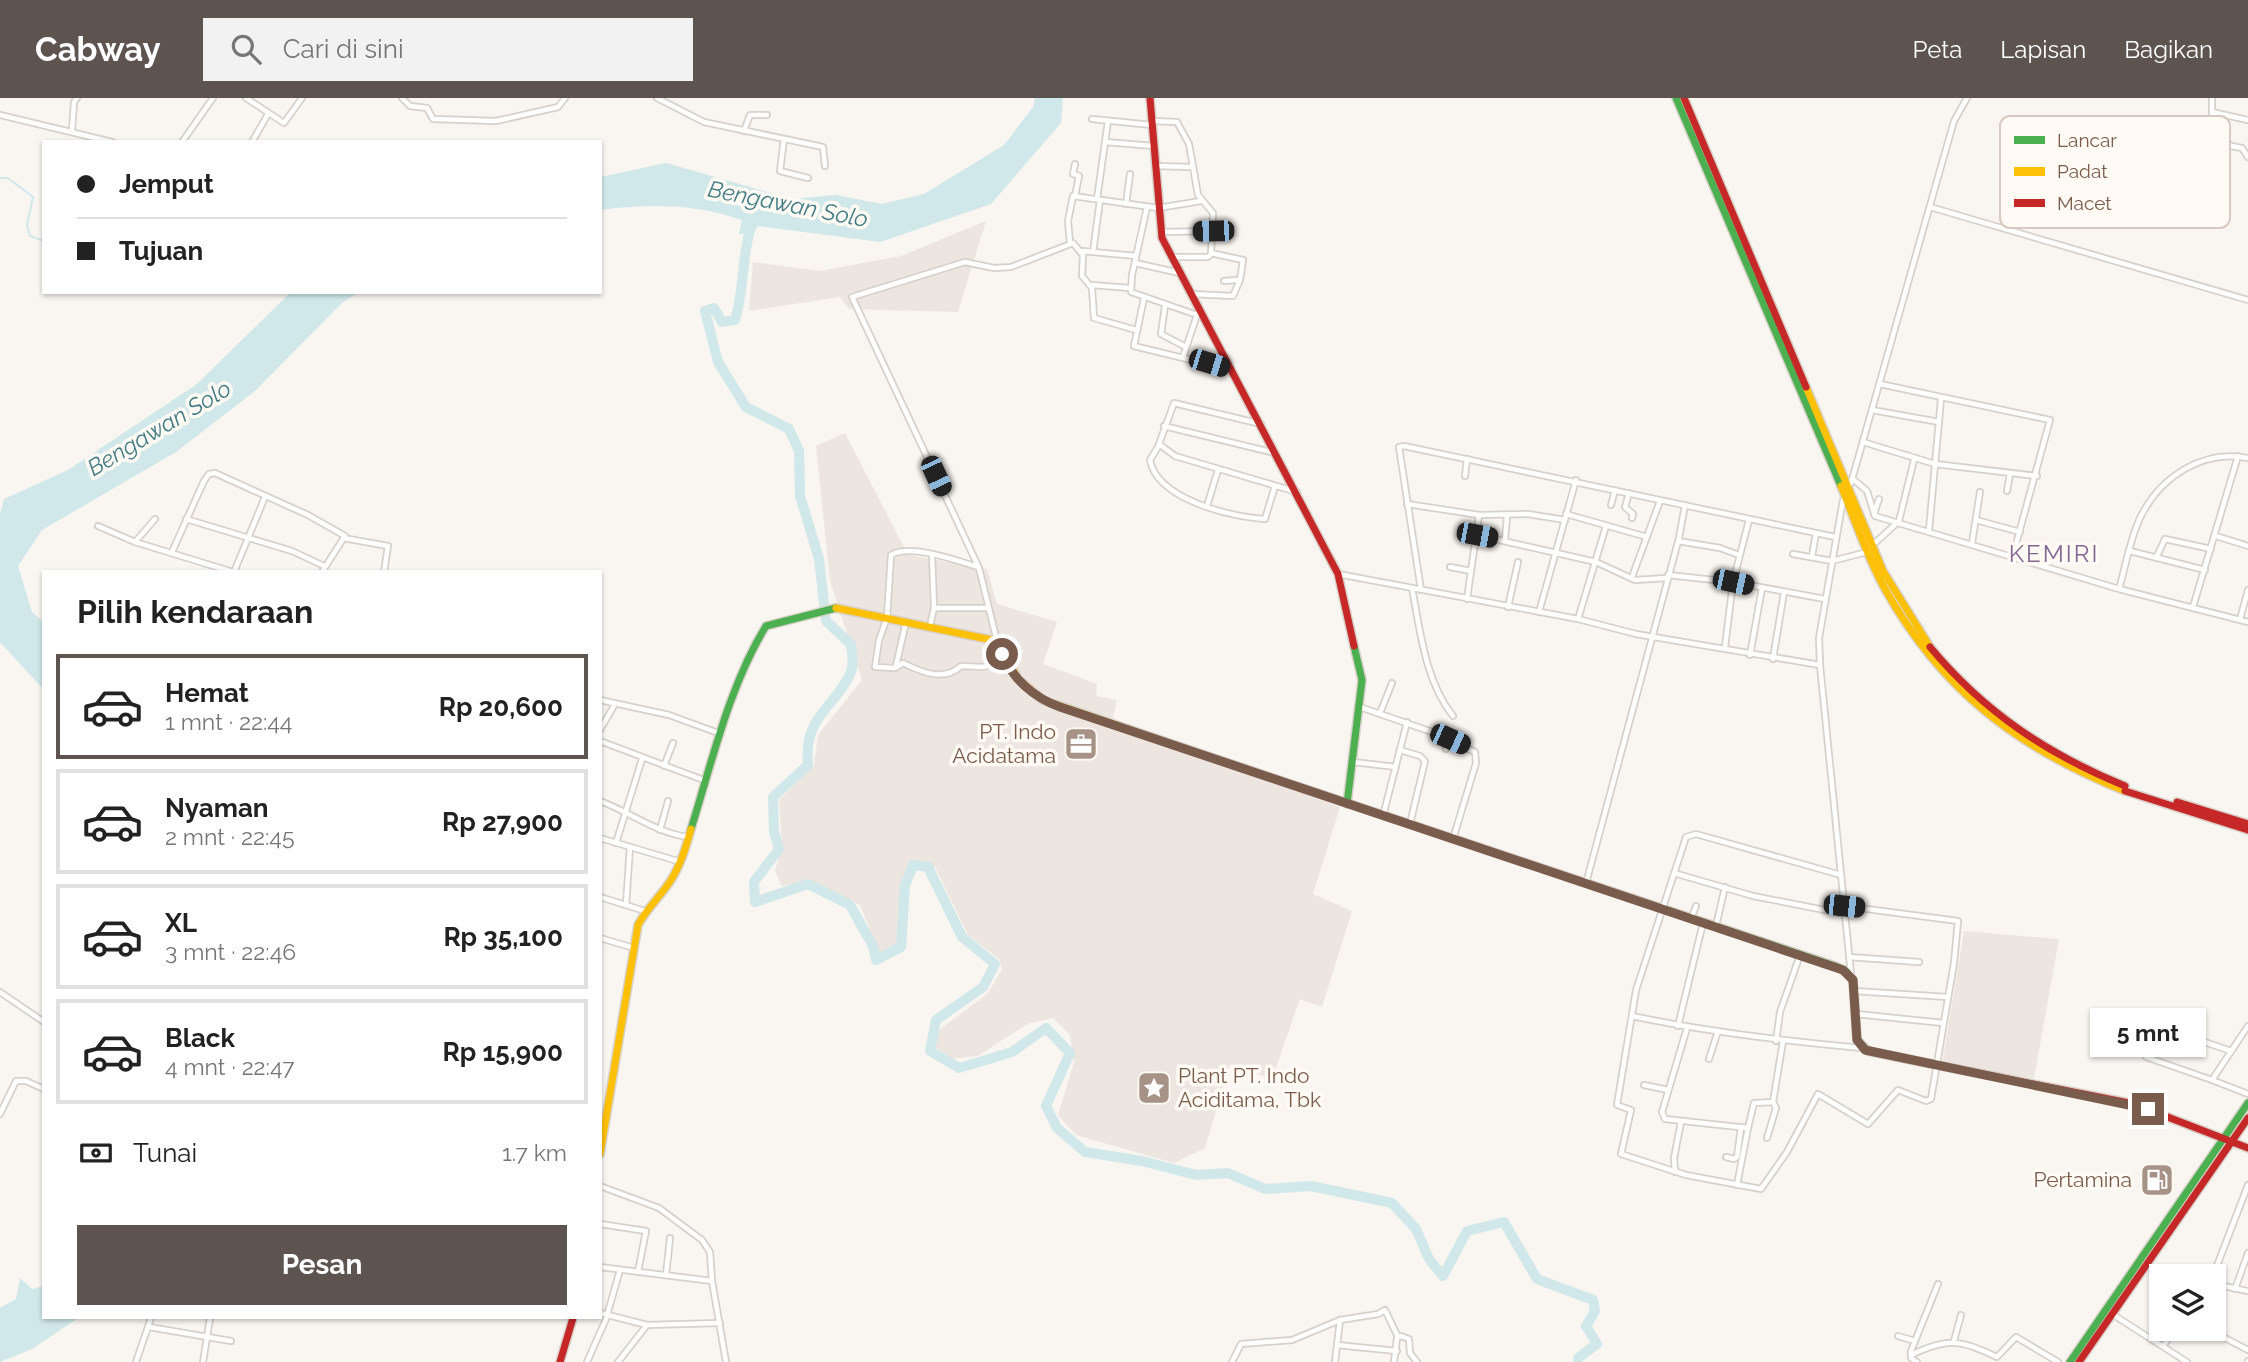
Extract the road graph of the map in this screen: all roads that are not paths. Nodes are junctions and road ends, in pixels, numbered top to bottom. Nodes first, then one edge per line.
1 (77, 98) edge
2 (213, 98) edge
3 (246, 98) edge
4 (302, 98) edge
5 (402, 98) edge
6 (565, 98) edge
7 (657, 98) edge
8 (1150, 98) edge
9 (1676, 98) edge
10 (1686, 98) edge
11 (1967, 98) edge
12 (2212, 98) edge
13 (2213, 112) junction
14 (268, 114) junction
15 (767, 114) dead end
16 (0, 116) edge
17 (2213, 116) edge
18 (1092, 119) dead end
19 (2248, 120) edge
20 (1108, 121) junction
21 (1152, 123) junction
22 (72, 131) junction
23 (744, 131) junction
24 (784, 139) junction
25 (106, 140) edge
26 (183, 140) edge
27 (253, 140) edge
28 (1104, 142) junction
29 (2230, 145) edge
30 (1154, 146) junction
31 (2248, 157) edge
32 (1075, 164) dead end
33 (825, 166) dead end
34 (1154, 166) junction
35 (1192, 167) junction
36 (1130, 174) dead end
37 (808, 178) dead end
38 (1075, 196) junction
39 (1098, 200) junction
40 (1201, 201) junction
41 (1126, 204) junction
42 (1147, 206) junction
43 (1930, 207) junction
44 (1158, 208) junction
45 (2000, 227) edge
46 (2002, 228) edge
47 (1213, 231) junction
48 (1160, 232) junction
49 (1070, 243) junction
50 (1081, 251) junction
51 (1093, 252) junction
52 (1212, 253) junction
53 (1171, 257) junction
54 (1136, 260) junction
55 (1180, 273) junction
56 (1237, 280) junction
57 (1224, 281) dead end
58 (1091, 285) junction
59 (1130, 288) junction
60 (1191, 294) junction
61 (1144, 299) junction
62 (2248, 300) edge
63 (1166, 306) junction
64 (1198, 312) junction
65 (1136, 330) junction
66 (1186, 346) junction
67 (1183, 357) junction
68 (1232, 370) junction
69 (1880, 384) junction
70 (1941, 399) junction
71 (1872, 410) junction
72 (1939, 422) junction
73 (1261, 424) junction
74 (1164, 426) junction
75 (1863, 442) junction
76 (1159, 444) junction
77 (1277, 454) junction
78 (2238, 456) junction
79 (1467, 458) junction
80 (2248, 458) edge
81 (1914, 460) junction
82 (1935, 464) junction
83 (1218, 470) junction
84 (2010, 474) junction
85 (1465, 476) dead end
86 (2037, 476) junction
87 (1576, 480) junction
88 (1275, 486) junction
89 (1615, 490) junction
90 (2007, 491) dead end
91 (1980, 492) dead end
92 (1298, 493) junction
93 (1629, 493) junction
94 (265, 497) junction
95 (1879, 499) dead end
96 (1843, 500) dead end
97 (1660, 501) junction
98 (1407, 504) junction
99 (1611, 505) dead end
100 (1685, 505) junction
101 (1207, 506) junction
102 (1874, 514) junction
103 (1479, 515) junction
104 (1507, 516) junction
105 (1566, 517) junction
106 (1632, 518) dead end
107 (155, 519) dead end
108 (186, 519) junction
109 (1749, 520) junction
110 (1976, 520) junction
111 (1899, 521) junction
112 (98, 526) dead end
113 (1606, 526) junction
114 (1929, 530) junction
115 (1816, 533) junction
116 (2020, 533) junction
117 (1477, 535) junction
118 (2216, 536) junction
119 (1647, 537) junction
120 (1835, 537) junction
121 (247, 538) junction
122 (344, 538) junction
123 (1505, 540) junction
124 (1678, 541) junction
125 (135, 542) junction
126 (1876, 542) dead end
127 (1972, 542) junction
128 (2248, 546) edge
129 (2211, 549) junction
130 (1556, 551) junction
131 (2130, 551) junction
132 (172, 552) junction
133 (1863, 553) dead end
134 (932, 554) junction
135 (1793, 554) dead end
136 (1740, 555) junction
137 (2013, 555) junction
138 (1812, 556) junction
139 (2156, 558) junction
140 (1832, 561) junction
141 (1518, 562) dead end
142 (1596, 562) junction
143 (324, 566) junction
144 (1450, 567) dead end
145 (979, 568) junction
146 (228, 570) edge
147 (235, 570) edge
148 (323, 570) edge
149 (384, 570) edge
150 (2205, 570) junction
151 (1471, 571) junction
152 (1338, 574) junction
153 (1632, 577) junction
154 (1667, 577) junction
155 (1733, 582) junction
156 (1762, 588) junction
157 (1416, 589) junction
158 (2119, 589) junction
159 (2248, 590) edge
160 (1784, 592) junction
161 (1467, 599) junction
162 (1825, 599) junction
163 (1508, 607) junction
164 (2193, 607) junction
165 (934, 608) junction
166 (988, 608) junction
167 (1539, 612) junction
168 (887, 618) junction
169 (1578, 619) junction
170 (2240, 620) junction
171 (906, 622) junction
172 (2248, 622) edge
173 (930, 626) junction
174 (1651, 636) junction
175 (998, 641) junction
176 (1725, 648) junction
177 (1750, 655) junction
178 (1773, 659) junction
179 (1006, 662) junction
180 (1819, 665) junction
181 (895, 668) junction
182 (1392, 683) dead end
183 (602, 701) edge
184 (615, 704) junction
185 (1360, 707) junction
186 (1380, 713) junction
187 (1453, 716) dead end
188 (1407, 722) junction
189 (602, 727) edge
190 (721, 734) junction
191 (1450, 739) junction
192 (602, 742) edge
193 (673, 743) dead end
194 (1446, 749) dead end
195 (1400, 750) junction
196 (642, 759) junction
197 (1353, 762) junction
198 (664, 766) junction
199 (1396, 767) junction
200 (706, 781) junction
201 (668, 801) dead end
202 (602, 802) edge
203 (1347, 804) junction
204 (626, 811) junction
205 (1383, 816) junction
206 (2248, 824) edge
207 (1410, 825) junction
208 (660, 830) junction
209 (2248, 830) edge
210 (690, 837) junction
211 (602, 839) edge
212 (1453, 839) junction
213 (616, 843) junction
214 (630, 847) junction
215 (681, 862) junction
216 (1674, 873) junction
217 (1841, 875) junction
218 (1586, 883) junction
219 (1725, 887) junction
220 (602, 898) edge
221 (626, 905) junction
222 (1696, 906) dead end
223 (1844, 906) junction
224 (1663, 910) junction
225 (645, 911) junction
226 (1845, 914) junction
227 (1691, 919) junction
228 (1703, 923) junction
229 (1715, 927) junction
230 (602, 939) edge
231 (634, 948) junction
232 (1800, 955) junction
233 (1849, 957) junction
234 (1919, 962) dead end
235 (1851, 975) junction
236 (1854, 991) junction
237 (0, 992) edge
238 (1948, 997) junction
239 (1856, 1014) junction
240 (1632, 1016) junction
241 (42, 1021) edge
242 (1943, 1023) junction
243 (1678, 1026) junction
244 (2248, 1026) edge
245 (1686, 1028) junction
246 (1718, 1031) junction
247 (2186, 1032) dead end
248 (2146, 1039) dead end
249 (1776, 1041) junction
250 (1783, 1041) junction
251 (1862, 1048) junction
252 (2231, 1051) junction
253 (1709, 1059) dead end
254 (1937, 1065) junction
255 (2212, 1080) junction
256 (1644, 1085) dead end
257 (42, 1088) edge
258 (1668, 1090) junction
259 (2248, 1094) edge
260 (1773, 1102) junction
261 (2248, 1103) edge
262 (0, 1114) edge
263 (2248, 1118) edge
264 (1681, 1122) junction
265 (1741, 1127) junction
266 (1748, 1128) junction
267 (1767, 1138) dead end
268 (2227, 1141) junction
269 (602, 1142) edge
270 (2248, 1148) edge
271 (1726, 1157) dead end
272 (1675, 1172) junction
273 (1737, 1185) junction
274 (2248, 1185) edge
275 (602, 1187) edge
276 (602, 1224) edge
277 (670, 1238) dead end
278 (2248, 1253) edge
279 (2218, 1264) edge
280 (602, 1267) edge
281 (620, 1270) junction
282 (638, 1272) junction
283 (666, 1275) junction
284 (712, 1281) junction
285 (1938, 1284) dead end
286 (2226, 1287) edge
287 (2235, 1289) junction
288 (2248, 1291) edge
289 (602, 1313) edge
290 (2112, 1313) junction
291 (607, 1314) junction
292 (1961, 1315) dead end
293 (151, 1319) edge
294 (210, 1319) edge
295 (573, 1319) edge
296 (1340, 1320) junction
297 (720, 1323) junction
298 (647, 1325) junction
299 (149, 1327) junction
300 (1898, 1336) dead end
301 (206, 1337) junction
302 (1398, 1337) junction
303 (2226, 1338) edge
304 (231, 1341) dead end
305 (1915, 1341) junction
306 (1954, 1341) junction
307 (2167, 1341) edge
308 (1337, 1345) junction
309 (2164, 1345) junction
310 (2248, 1350) edge
311 (1397, 1351) junction
312 (1910, 1355) junction
313 (136, 1362) edge
314 (203, 1362) edge
315 (560, 1362) edge
316 (587, 1362) edge
317 (618, 1362) edge
318 (726, 1362) edge
319 (1232, 1362) edge
320 (1335, 1362) edge
321 (1394, 1362) edge
322 (1418, 1362) edge
323 (1917, 1362) edge
324 (2058, 1362) edge
325 (2070, 1362) edge
326 (2079, 1362) edge
327 (2187, 1362) edge

1 - 22 street
2 - 26 street
3 - 14 street
4 - 14 street
5 - 6 street
7 - 23 street
8 - 21 main road
9 - 209 main road
10 - 206 main road
11 - 43 street
12 - 13 street
13 - 17 street
13 - 19 street
14 - 27 street
15 - 23 street
16 - 22 street
18 - 20 street
20 - 21 street
20 - 28 street
21 - 30 main road
21 - 35 street
22 - 25 street
23 - 24 street
24 - 33 street
24 - 37 street
28 - 30 street
28 - 39 street
29 - 31 street
30 - 34 main road
32 - 38 street
34 - 35 street
34 - 44 main road
35 - 40 street
36 - 41 street
38 - 39 street
38 - 49 street
39 - 41 street
39 - 51 street
40 - 44 street
40 - 47 street
41 - 42 street
42 - 44 street
42 - 54 street
43 - 45 street
43 - 69 street
44 - 48 main road
46 - 62 street
47 - 48 street
47 - 52 street
48 - 53 main road
49 - 50 street
49 - 145 street
50 - 51 street
50 - 58 street
51 - 54 street
52 - 53 street
52 - 56 street
53 - 55 main road
54 - 55 street
54 - 59 street
55 - 60 main road
56 - 57 street
56 - 60 street
58 - 59 street
58 - 65 street
59 - 61 street
60 - 64 main road
61 - 63 street
61 - 65 street
63 - 64 street
63 - 66 street
64 - 66 street
64 - 68 main road
65 - 67 street
66 - 67 street
67 - 68 street
68 - 73 main road
69 - 70 street
69 - 71 street
70 - 72 street
70 - 86 street
71 - 72 street
71 - 75 street
72 - 82 street
73 - 74 street
73 - 77 main road
74 - 76 street
74 - 77 street
75 - 81 street
75 - 102 street
76 - 83 street
76 - 101 street
77 - 92 main road
78 - 80 street
78 - 118 street
78 - 131 street
79 - 85 street
79 - 87 street
79 - 98 street
81 - 82 street
81 - 111 street
82 - 84 street
82 - 114 street
83 - 88 street
83 - 101 street
84 - 86 street
84 - 90 street
86 - 116 street
87 - 89 street
87 - 105 street
88 - 92 street
88 - 101 street
89 - 93 street
89 - 99 street
91 - 110 street
92 - 152 main road
93 - 97 street
93 - 106 street
94 - 108 street
94 - 121 street
94 - 122 street
95 - 102 street
96 - 120 street
97 - 100 street
97 - 119 street
98 - 103 street
98 - 157 street
100 - 109 street
100 - 124 street
102 - 111 street
103 - 104 street
103 - 117 street
104 - 105 street
104 - 123 street
105 - 113 street
105 - 130 street
107 - 125 street
108 - 121 street
108 - 132 street
109 - 115 street
109 - 136 street
110 - 116 street
110 - 127 street
111 - 114 street
111 - 126 street
112 - 125 street
113 - 119 street
113 - 142 street
114 - 127 street
115 - 120 street
115 - 138 street
116 - 137 street
117 - 123 street
117 - 151 street
118 - 128 street
118 - 129 street
119 - 153 street
120 - 140 street
121 - 143 street
121 - 147 street
122 - 143 street
122 - 149 street
123 - 130 street
124 - 136 street
124 - 154 street
125 - 132 street
127 - 137 street
129 - 139 street
129 - 150 street
130 - 142 street
130 - 167 street
131 - 139 street
131 - 158 street
132 - 146 street
133 - 140 street
134 - 145 street
134 - 165 street
134 - 168 street
135 - 138 street
136 - 155 street
137 - 158 street
138 - 140 street
139 - 150 street
140 - 162 street
141 - 163 street
142 - 153 street
142 - 169 street
143 - 148 street
144 - 151 street
145 - 166 street
150 - 164 street
151 - 161 street
152 - 157 street
152 - 185 main road
153 - 154 street
154 - 155 street
154 - 174 street
155 - 156 street
155 - 176 street
156 - 160 street
156 - 177 street
157 - 161 street
157 - 187 street
158 - 164 street
159 - 170 street
160 - 162 street
160 - 178 street
161 - 163 street
162 - 180 street
163 - 167 street
164 - 170 street
165 - 166 street
165 - 173 street
166 - 175 street
167 - 169 street
168 - 171 main road
168 - 181 street
168 - 190 main road
169 - 174 street
170 - 172 street
171 - 173 main road
171 - 181 street
173 - 175 main road
174 - 176 street
174 - 218 street
175 - 179 main road
176 - 177 street
177 - 178 street
178 - 180 street
179 - 181 street
179 - 203 main road
180 - 217 street
182 - 186 street
183 - 184 street
184 - 189 street
184 - 190 street
185 - 186 street
185 - 197 main road
186 - 188 street
188 - 191 street
188 - 195 street
190 - 200 main road
191 - 194 street
191 - 212 street
192 - 196 street
193 - 198 street
195 - 199 street
195 - 207 street
196 - 198 street
196 - 204 street
197 - 199 street
197 - 203 main road
198 - 200 street
199 - 205 street
200 - 210 main road
201 - 208 street
202 - 204 street
203 - 205 main road
204 - 208 street
204 - 213 street
205 - 207 main road
207 - 212 main road
208 - 210 street
210 - 215 main road
211 - 213 street
212 - 218 main road
213 - 214 street
214 - 215 street
214 - 221 street
215 - 225 main road
216 - 217 street
216 - 219 street
216 - 224 street
217 - 223 street
218 - 224 main road
219 - 226 street
219 - 229 street
220 - 221 street
221 - 225 street
222 - 227 street
223 - 226 street
223 - 238 street
224 - 227 main road
224 - 240 street
225 - 231 main road
226 - 233 street
227 - 228 main road
228 - 229 main road
228 - 243 street
229 - 232 main road
230 - 231 street
231 - 269 main road
232 - 235 main road
232 - 249 street
233 - 234 street
233 - 235 street
235 - 236 main road
236 - 238 street
236 - 239 main road
237 - 241 street
238 - 242 street
239 - 242 street
239 - 251 main road
240 - 243 street
240 - 272 street
242 - 254 street
243 - 245 street
244 - 252 street
245 - 246 street
245 - 258 street
246 - 249 street
246 - 253 street
247 - 252 street
248 - 255 street
249 - 250 street
250 - 251 street
250 - 260 street
251 - 254 main road
252 - 255 street
254 - 268 main road
254 - 273 street
255 - 259 street
256 - 258 street
257 - 262 street
258 - 264 street
260 - 266 street
260 - 267 street
261 - 268 main road
263 - 268 main road
264 - 265 street
264 - 272 street
265 - 266 street
265 - 271 street
266 - 273 street
268 - 270 main road
268 - 290 main road
268 - 325 main road
272 - 273 street
274 - 279 street
275 - 284 street
276 - 282 street
277 - 283 street
278 - 287 street
280 - 281 street
281 - 282 street
281 - 291 street
282 - 283 street
283 - 284 street
284 - 297 street
285 - 305 street
286 - 287 street
287 - 288 street
289 - 291 street
290 - 309 street
290 - 326 main road
291 - 298 street
291 - 316 street
292 - 306 street
293 - 299 street
294 - 301 street
295 - 315 main road
296 - 302 street
296 - 308 street
296 - 319 street
297 - 298 street
297 - 318 street
298 - 317 street
299 - 301 street
299 - 313 street
300 - 305 street
301 - 304 street
301 - 314 street
302 - 311 street
302 - 322 street
303 - 310 street
305 - 312 street
306 - 312 street
306 - 324 street
307 - 309 street
308 - 311 street
308 - 320 street
309 - 327 street
311 - 321 street
312 - 323 street

